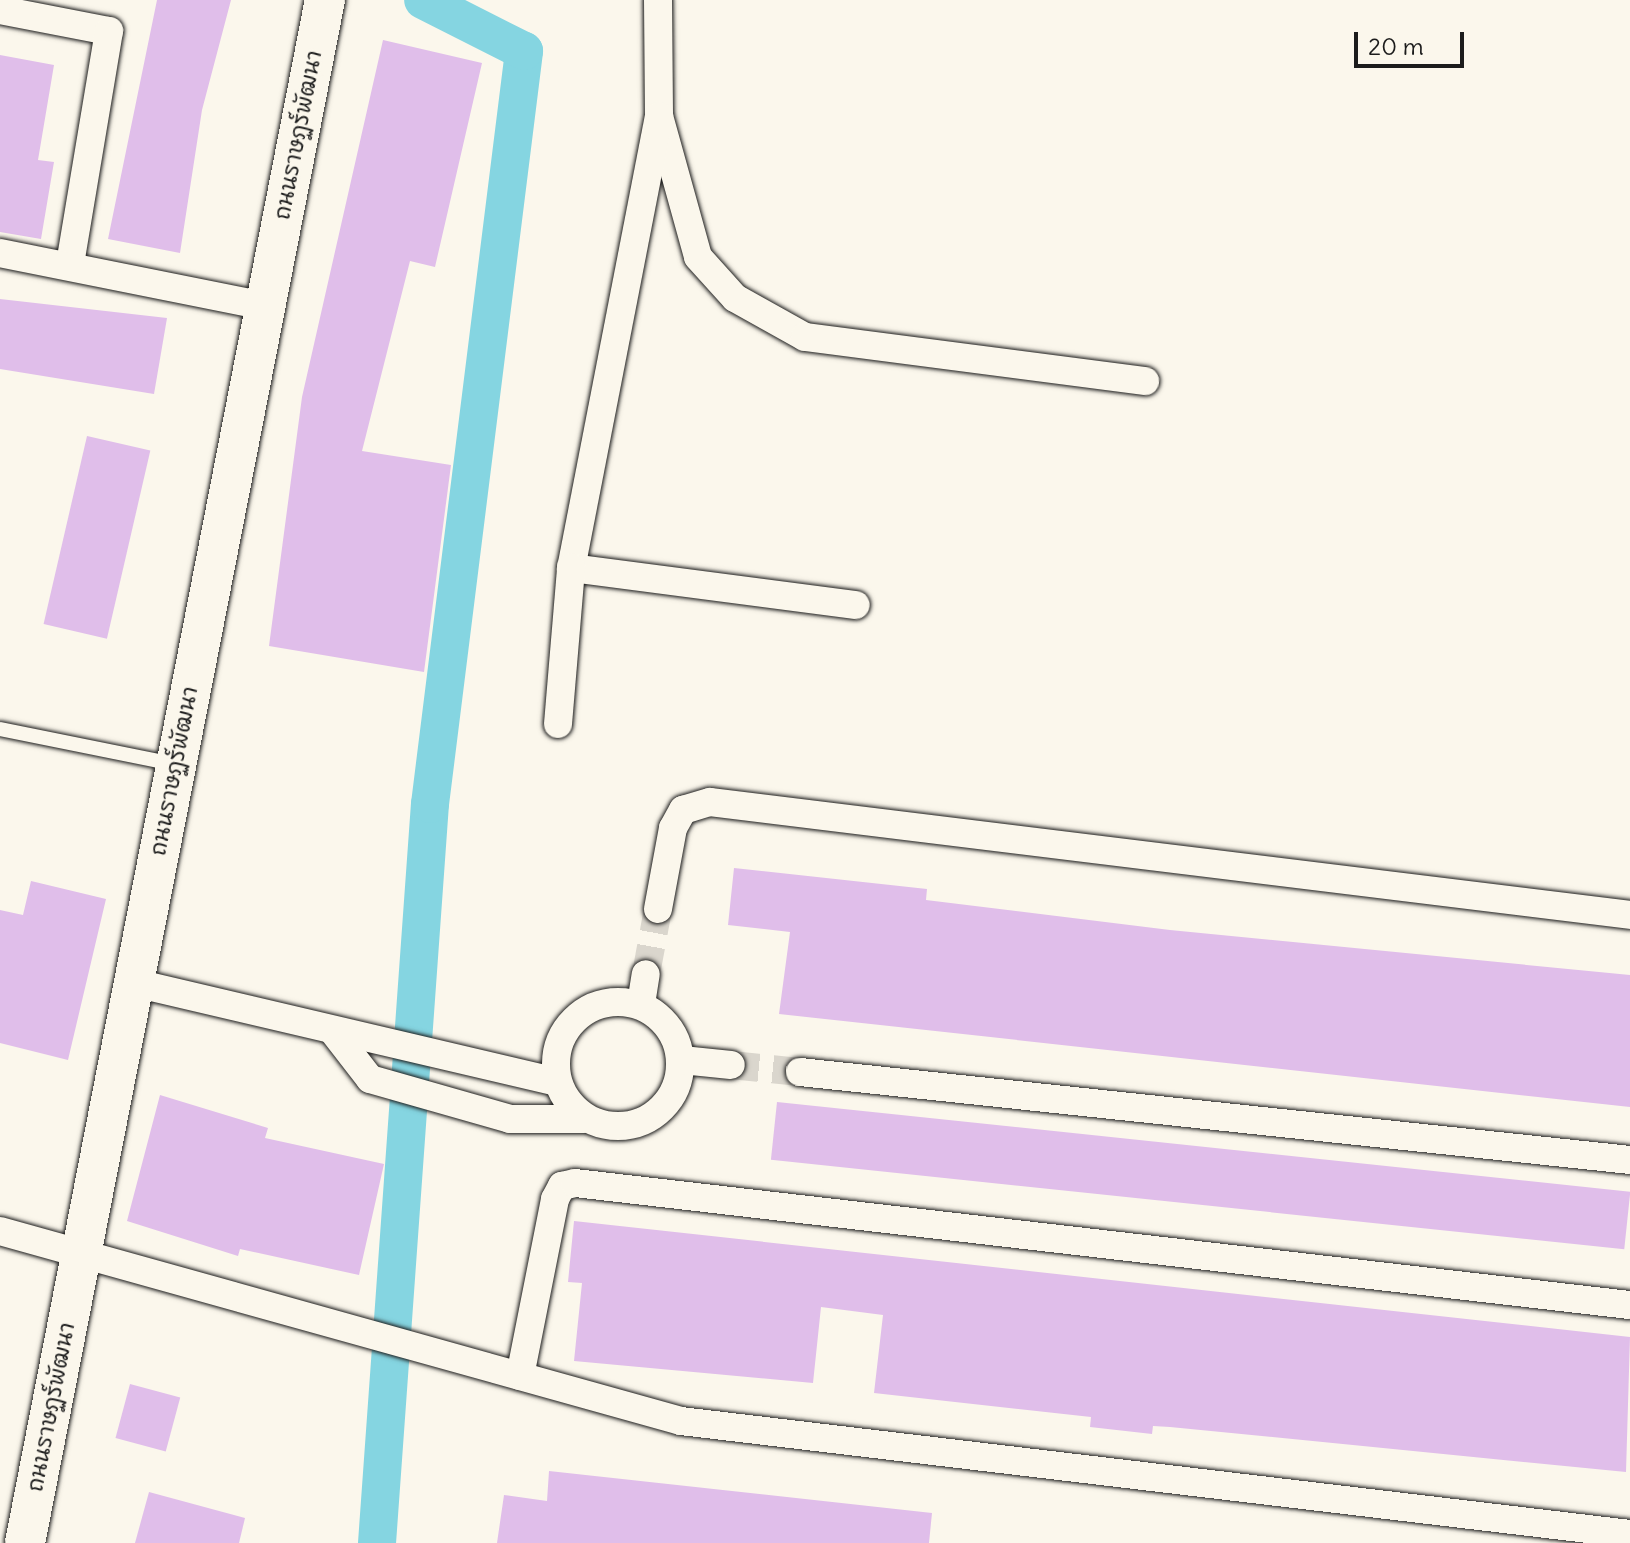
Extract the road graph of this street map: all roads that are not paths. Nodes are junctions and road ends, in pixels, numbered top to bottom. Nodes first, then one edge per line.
1 (658, 0) edge
2 (325, 1) edge
3 (0, 10) edge
4 (659, 116) junction
5 (0, 253) edge
6 (70, 263) junction
7 (265, 306) junction
8 (1145, 381) dead end
9 (571, 568) junction
10 (856, 605) dead end
11 (558, 724) dead end
12 (0, 729) edge
13 (174, 764) junction
14 (658, 909) tunnel mouth
15 (1630, 915) edge
16 (646, 974) tunnel mouth
17 (135, 983) junction
18 (641, 1004) junction
19 (332, 1030) junction
20 (682, 1060) junction
21 (731, 1065) tunnel mouth
22 (800, 1072) tunnel mouth
23 (556, 1082) junction
24 (584, 1119) junction
25 (1630, 1160) edge
26 (0, 1231) edge
27 (80, 1252) junction
28 (1630, 1305) edge
29 (520, 1376) junction
30 (1630, 1534) edge
31 (25, 1543) edge

1 - 4 street
2 - 7 street, ถนนราษฏร์พัฒนา
3 - 6 street
4 - 8 street
4 - 9 street
5 - 6 street
6 - 7 street
7 - 13 street, ถนนราษฏร์พัฒนา
9 - 10 street
9 - 11 street
12 - 13 lane
13 - 17 street, ถนนราษฏร์พัฒนา
14 - 15 street
16 - 18 street
17 - 19 street
17 - 27 street, ถนนราษฏร์พัฒนา
18 - 20 street
18 - 23 street
19 - 23 street
19 - 24 street
20 - 21 street
20 - 24 street
22 - 25 street
23 - 24 street
26 - 27 street
27 - 29 street
27 - 31 street, ถนนราษฏร์พัฒนา
28 - 29 street
29 - 30 street

